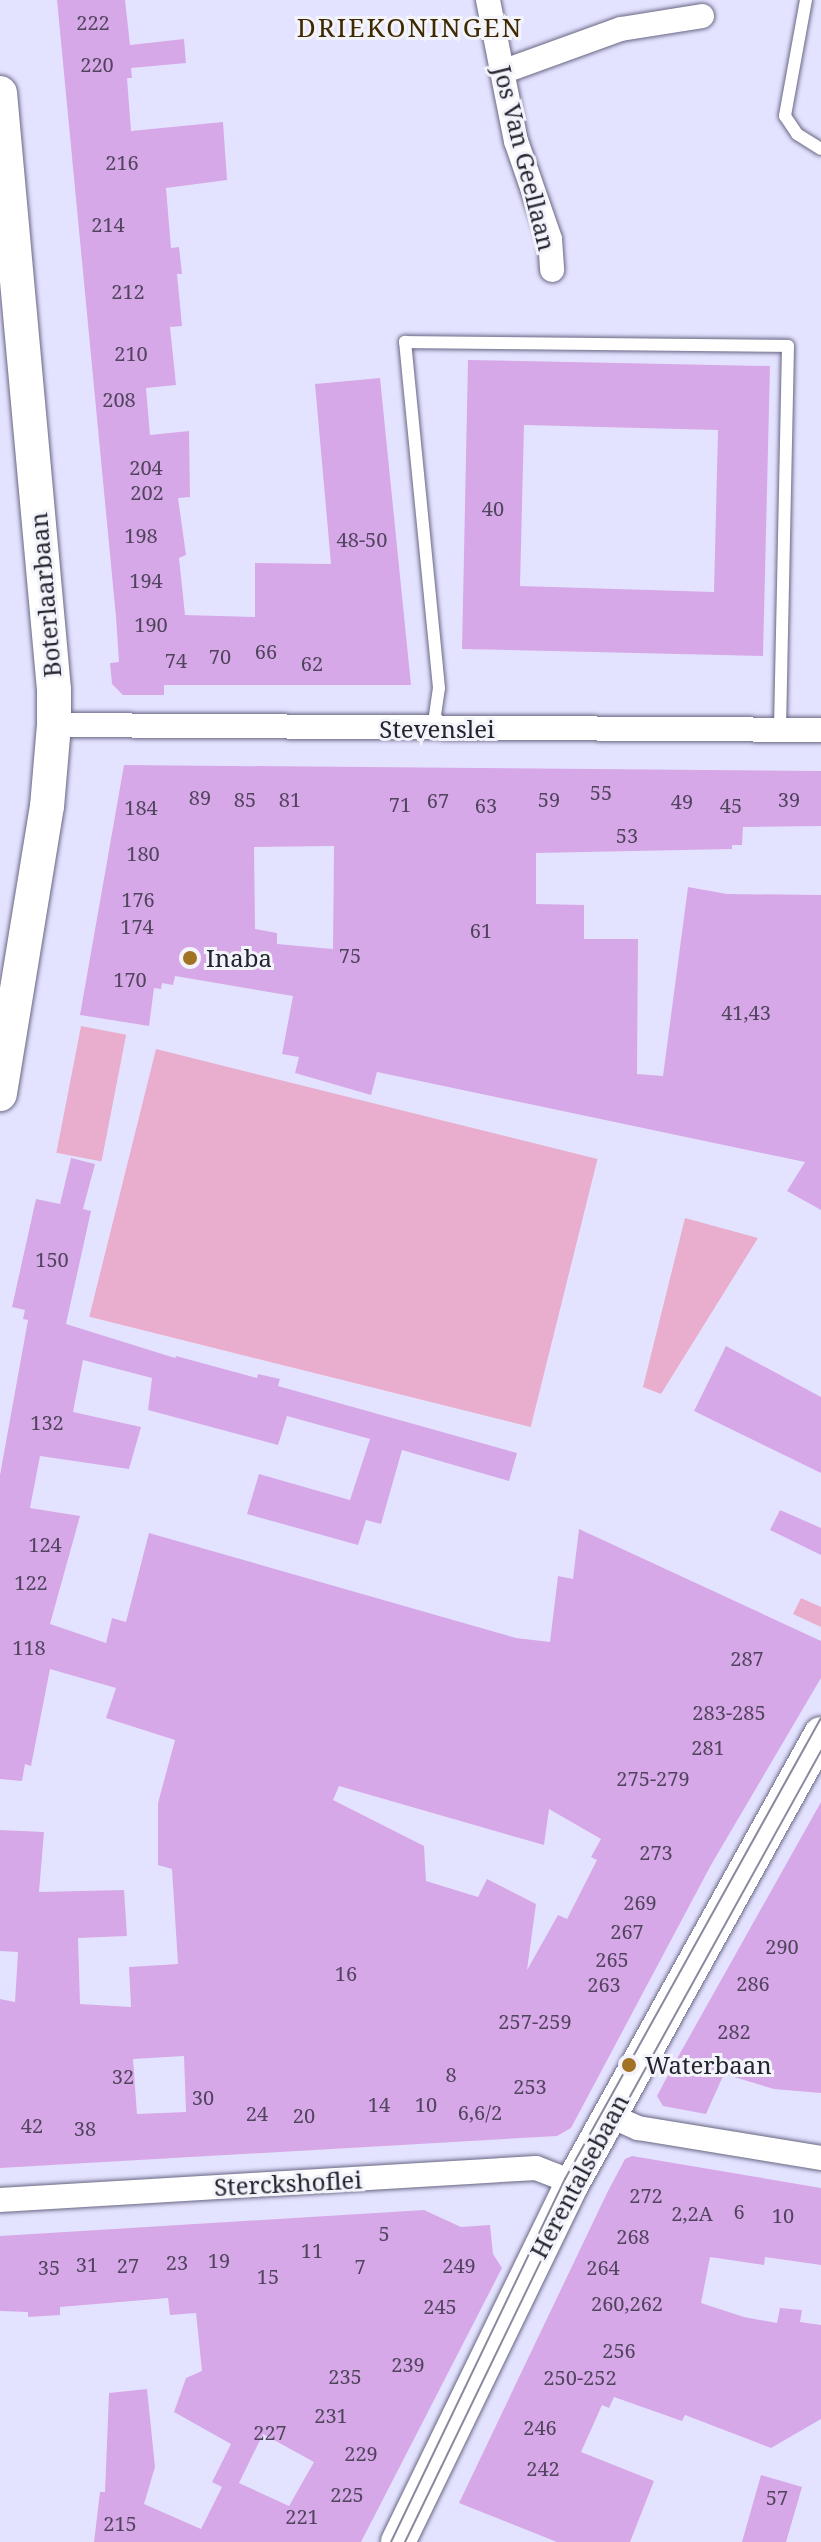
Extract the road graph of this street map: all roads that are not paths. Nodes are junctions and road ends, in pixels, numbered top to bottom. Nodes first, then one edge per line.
1 (488, 0) edge
2 (806, 0) edge
3 (702, 16) dead end
4 (502, 72) junction
5 (0, 93) edge
6 (821, 149) edge
7 (7, 241) edge
8 (552, 270) dead end
9 (54, 725) junction
10 (433, 730) junction
11 (780, 730) junction
12 (821, 730) edge
13 (0, 1094) edge
14 (821, 1734) edge
15 (611, 2116) junction
16 (821, 2158) edge
17 (573, 2182) junction
18 (0, 2200) edge
19 (398, 2542) edge

1 - 4 street, Jos Van Geellaan
2 - 6 lane
3 - 4 street
4 - 8 street, Jos Van Geellaan
5 - 7 main road, Boterlaarbaan
7 - 9 main road, Boterlaarbaan
9 - 10 street, Stevenslei
9 - 13 main road, Boterlaarbaan
10 - 11 street, Stevenslei
10 - 11 lane
11 - 12 street, Stevenslei
14 - 15 main road, Herentalsebaan
15 - 16 street
15 - 17 main road, Herentalsebaan
17 - 18 street, Sterckshoflei
17 - 19 main road, Herentalsebaan

